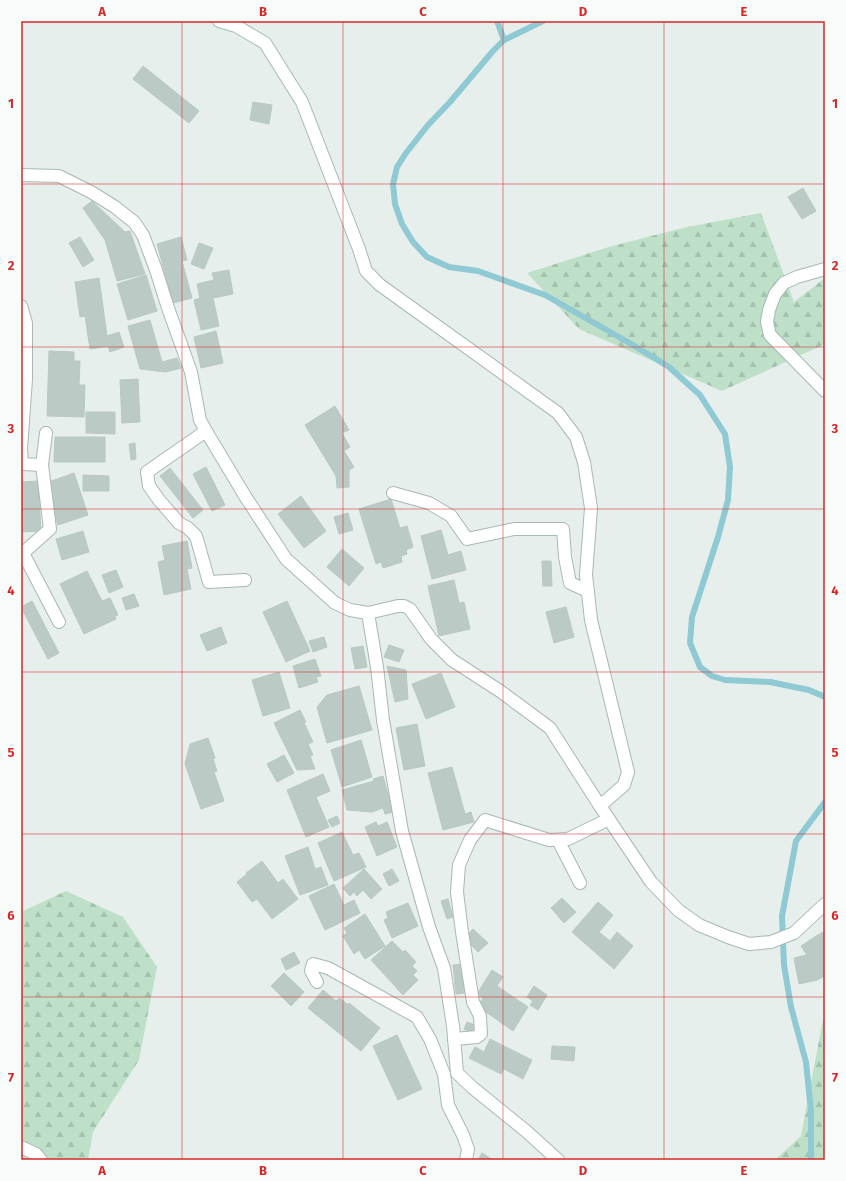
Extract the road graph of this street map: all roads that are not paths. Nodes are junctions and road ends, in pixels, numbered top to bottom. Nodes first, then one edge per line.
1 (219, 21) edge
2 (21, 175) edge
3 (825, 269) edge
4 (21, 306) edge
5 (825, 391) edge
6 (206, 431) junction
7 (46, 433) dead end
8 (21, 449) edge
9 (42, 465) junction
10 (393, 493) dead end
11 (245, 580) dead end
12 (588, 590) junction
13 (368, 613) junction
14 (59, 622) dead end
15 (600, 806) junction
16 (608, 819) junction
17 (558, 840) junction
18 (580, 883) dead end
19 (825, 904) edge
20 (318, 982) dead end
21 (454, 1038) junction
22 (457, 1073) junction
23 (444, 1074) junction
24 (21, 1147) edge
25 (41, 1160) edge
26 (466, 1160) edge
27 (558, 1160) edge

1 - 12 street
2 - 6 street
3 - 5 street
4 - 8 street
6 - 11 street
6 - 13 street
7 - 9 street
8 - 9 street
9 - 14 street
10 - 12 street
12 - 15 street
13 - 15 street
13 - 21 street
15 - 16 street
16 - 17 street
16 - 19 street
17 - 18 street
17 - 21 street
20 - 23 street
21 - 22 street
22 - 23 street
22 - 27 street
23 - 26 street
24 - 25 street

